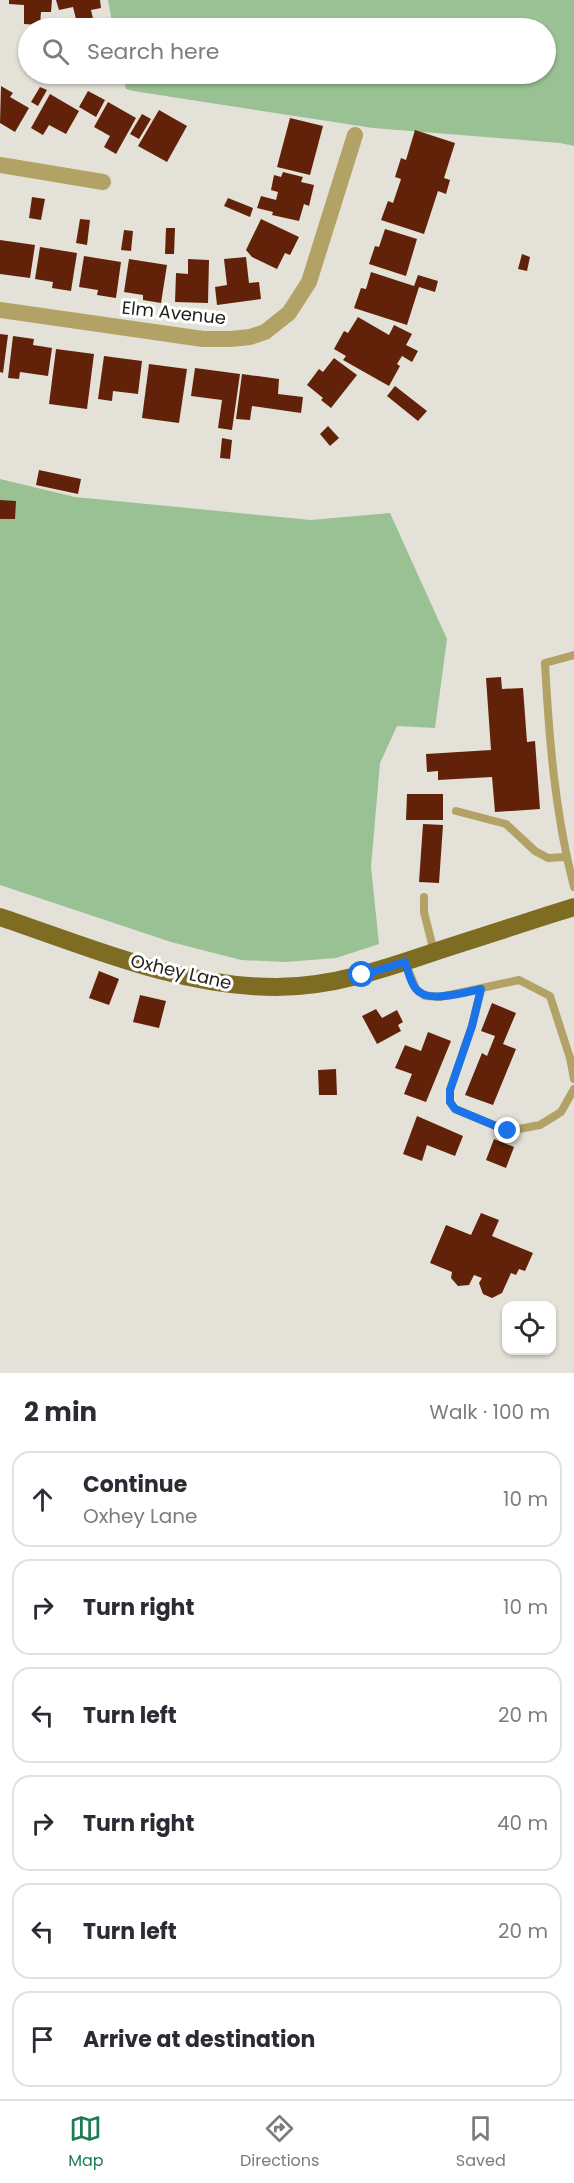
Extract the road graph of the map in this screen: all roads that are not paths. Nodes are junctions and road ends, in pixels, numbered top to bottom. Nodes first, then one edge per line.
1 (356, 135) dead end
2 (0, 165) edge
3 (103, 182) dead end
4 (0, 310) edge
5 (574, 655) edge
6 (456, 811) dead end
7 (566, 857) junction
8 (574, 887) edge
9 (424, 897) dead end
10 (574, 907) edge
11 (0, 917) edge
12 (434, 952) junction
13 (405, 962) junction
14 (481, 989) junction
15 (574, 1079) edge
16 (574, 1089) edge

1 - 4 street, Elm Avenue
2 - 3 street
5 - 7 lane
6 - 7 lane
7 - 8 lane
9 - 12 lane
10 - 12 main road, Oxhey Lane
11 - 13 main road, Oxhey Lane
12 - 13 main road, Oxhey Lane
13 - 14 lane
14 - 15 lane
14 - 16 lane

